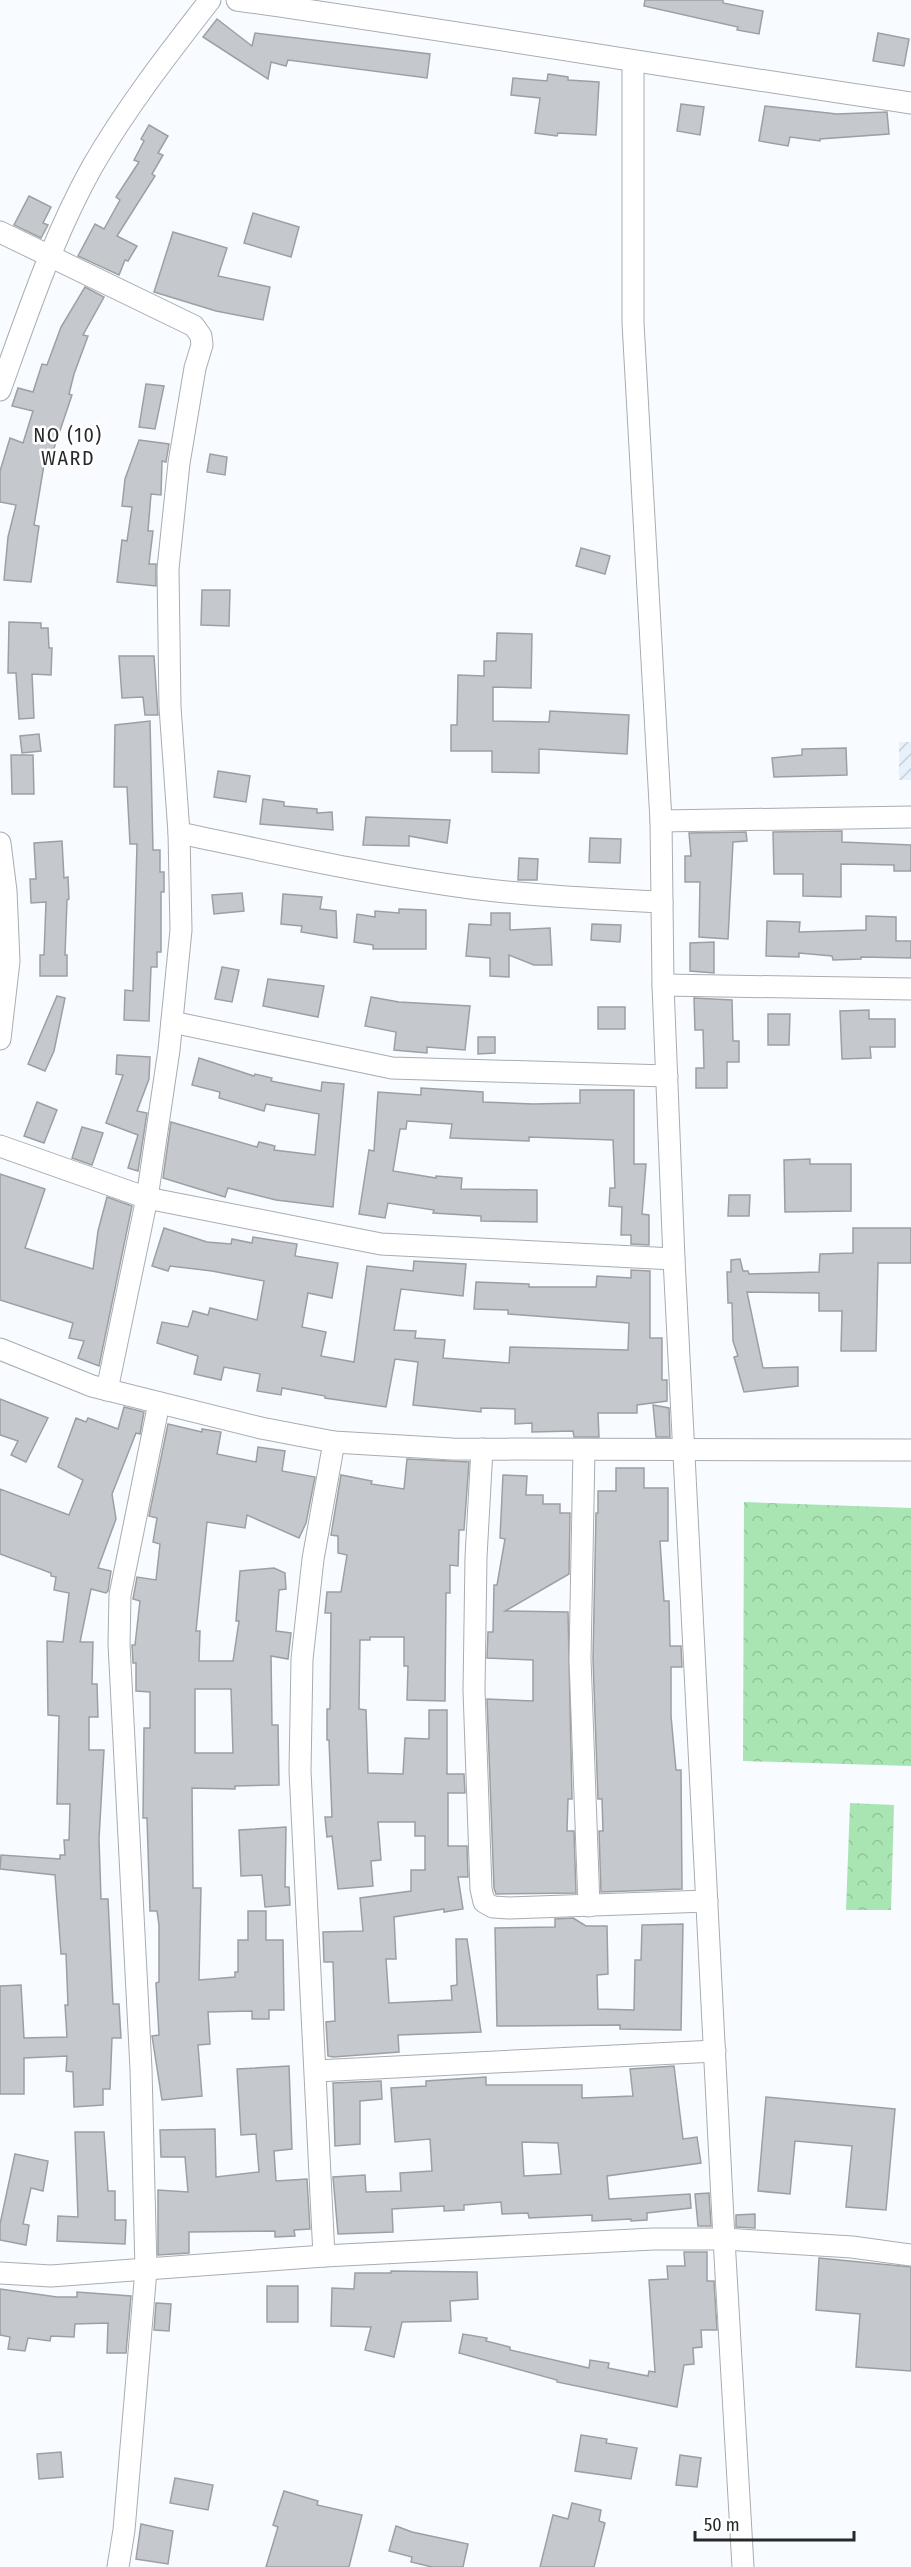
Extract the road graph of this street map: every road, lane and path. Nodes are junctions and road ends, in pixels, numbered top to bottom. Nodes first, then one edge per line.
1 (210, 0) edge
2 (237, 0) edge
3 (633, 62) junction
4 (911, 103) edge
5 (0, 232) edge
6 (51, 256) junction
7 (0, 390) edge
8 (911, 817) edge
9 (661, 821) junction
10 (179, 833) junction
11 (0, 843) edge
12 (662, 902) junction
13 (663, 985) junction
14 (911, 989) edge
15 (172, 1022) junction
16 (0, 1039) edge
17 (667, 1076) junction
18 (0, 1146) edge
19 (147, 1198) junction
20 (675, 1259) junction
21 (0, 1349) edge
22 (107, 1390) junction
23 (159, 1403) junction
24 (334, 1442) junction
25 (482, 1449) junction
26 (584, 1450) junction
27 (685, 1450) junction
28 (911, 1450) edge
29 (707, 1901) junction
30 (589, 1906) junction
31 (714, 2051) junction
32 (316, 2071) junction
33 (724, 2239) junction
34 (911, 2255) edge
35 (324, 2256) junction
36 (146, 2270) junction
37 (0, 2273) edge
38 (118, 2567) edge
39 (743, 2567) edge

1 - 6 street
2 - 3 street
3 - 4 street
3 - 9 street
5 - 6 street
6 - 7 street
6 - 10 street
8 - 9 street
9 - 12 street
10 - 12 street
10 - 15 street
11 - 16 street
12 - 13 street
13 - 14 street
13 - 17 street
15 - 17 street
15 - 19 street
17 - 20 street
18 - 19 street
19 - 20 street
19 - 22 street
20 - 27 street
21 - 22 street
22 - 23 street
23 - 24 street
23 - 36 street
24 - 25 street
24 - 32 street
25 - 26 street
25 - 30 street
26 - 27 street
26 - 30 street
27 - 28 street
27 - 29 street
29 - 30 street
29 - 31 street
31 - 32 street
31 - 33 street
32 - 35 street
33 - 34 street
33 - 35 street
33 - 39 street
35 - 36 street
36 - 37 street
36 - 38 street

